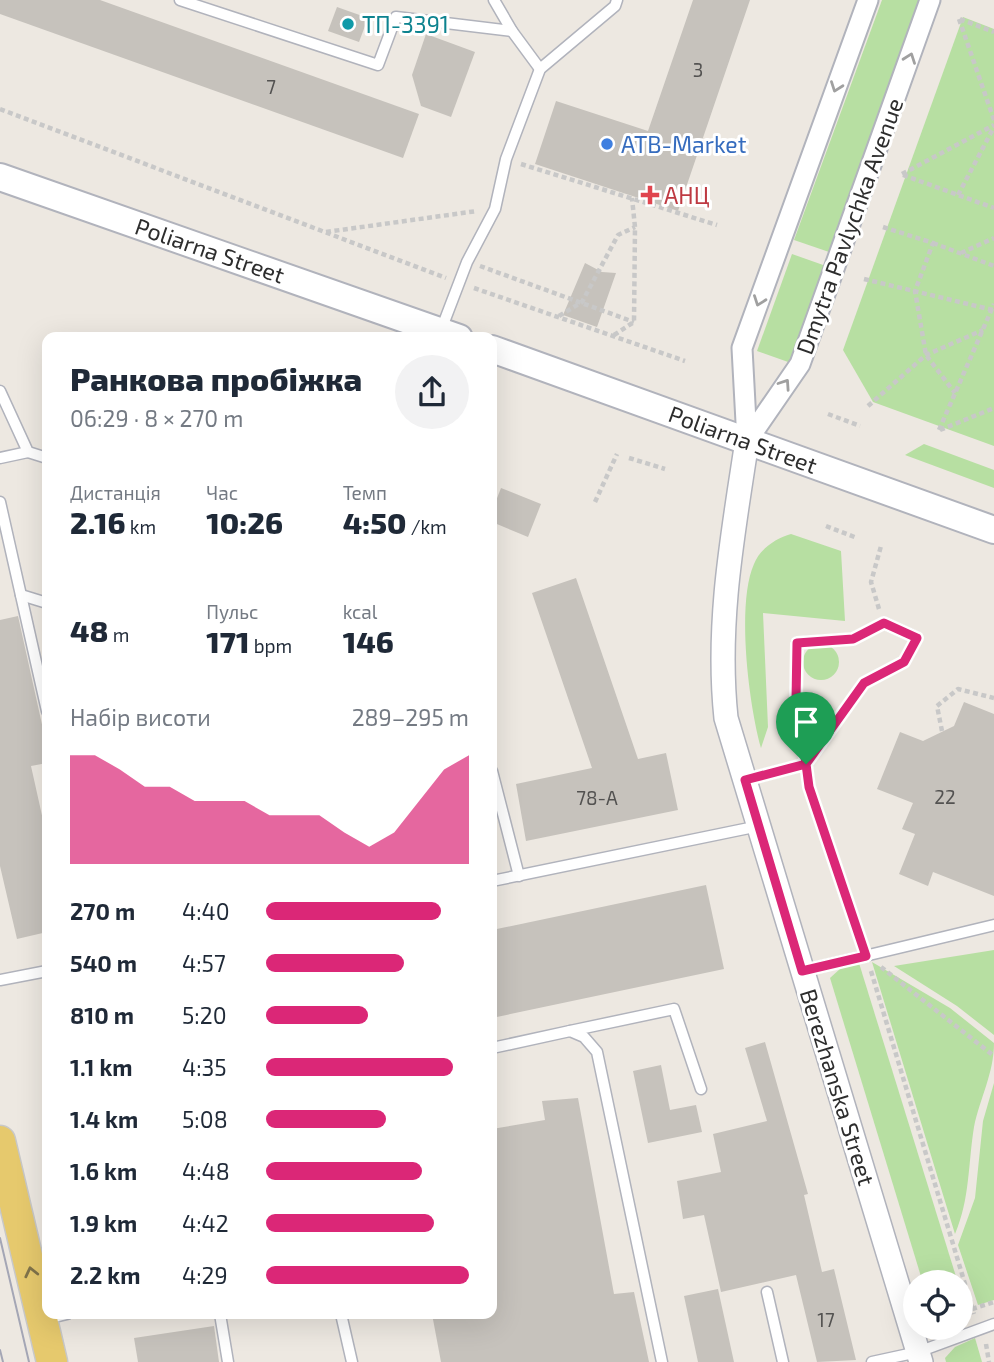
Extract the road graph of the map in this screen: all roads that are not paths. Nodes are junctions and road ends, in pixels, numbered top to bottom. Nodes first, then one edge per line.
1 (180, 0) edge
2 (494, 0) edge
3 (617, 0) edge
4 (868, 0) edge
5 (930, 0) edge
6 (198, 3) edge
7 (512, 31) junction
8 (540, 69) junction
9 (0, 177) edge
10 (444, 332) edge
11 (450, 332) edge
12 (497, 351) edge
13 (0, 391) edge
14 (747, 441) junction
15 (28, 452) junction
16 (42, 456) edge
17 (0, 458) edge
18 (0, 502) edge
19 (994, 530) edge
20 (21, 595) junction
21 (42, 601) edge
22 (42, 689) edge
23 (806, 764) junction
24 (745, 780) junction
25 (497, 790) edge
26 (759, 826) junction
27 (519, 876) junction
28 (497, 880) edge
29 (994, 925) edge
30 (866, 956) junction
31 (802, 971) junction
32 (42, 972) edge
33 (0, 980) edge
34 (570, 1031) junction
35 (497, 1047) edge
36 (701, 1089) dead end
37 (0, 1141) edge
38 (42, 1275) edge
39 (767, 1292) dead end
40 (55, 1319) edge
41 (221, 1319) edge
42 (342, 1319) edge
43 (994, 1324) edge
44 (920, 1357) edge
45 (52, 1362) edge
46 (228, 1362) edge
47 (352, 1362) edge
48 (662, 1362) edge
49 (783, 1362) edge
50 (872, 1362) edge

1 - 6 lane
2 - 7 lane
3 - 8 lane
4 -> 14 street
14 -> 5 street, Dmytra Pavlychka Avenue
6 - 7 lane
7 - 8 lane
8 - 11 lane
9 - 10 main road, Poliarna Street
12 - 14 main road, Poliarna Street
13 - 15 lane
14 - 19 main road, Poliarna Street
14 - 24 street, Berezhanska Street
15 - 16 lane
15 - 17 lane
18 - 20 lane
20 - 21 lane
20 - 22 lane
23 - 23 lane
23 - 24 lane
23 - 30 lane
24 - 26 street, Berezhanska Street
25 - 27 lane
26 - 27 lane
26 - 31 street, Berezhanska Street
27 - 28 lane
29 - 30 lane
30 - 31 lane
31 - 44 street, Berezhanska Street
32 - 33 lane
34 - 35 lane
34 - 36 lane
34 - 48 lane
38 -> 37 main road
39 - 49 lane
40 - 45 main road
41 - 46 lane
42 - 47 lane
43 - 44 lane
44 - 50 lane

